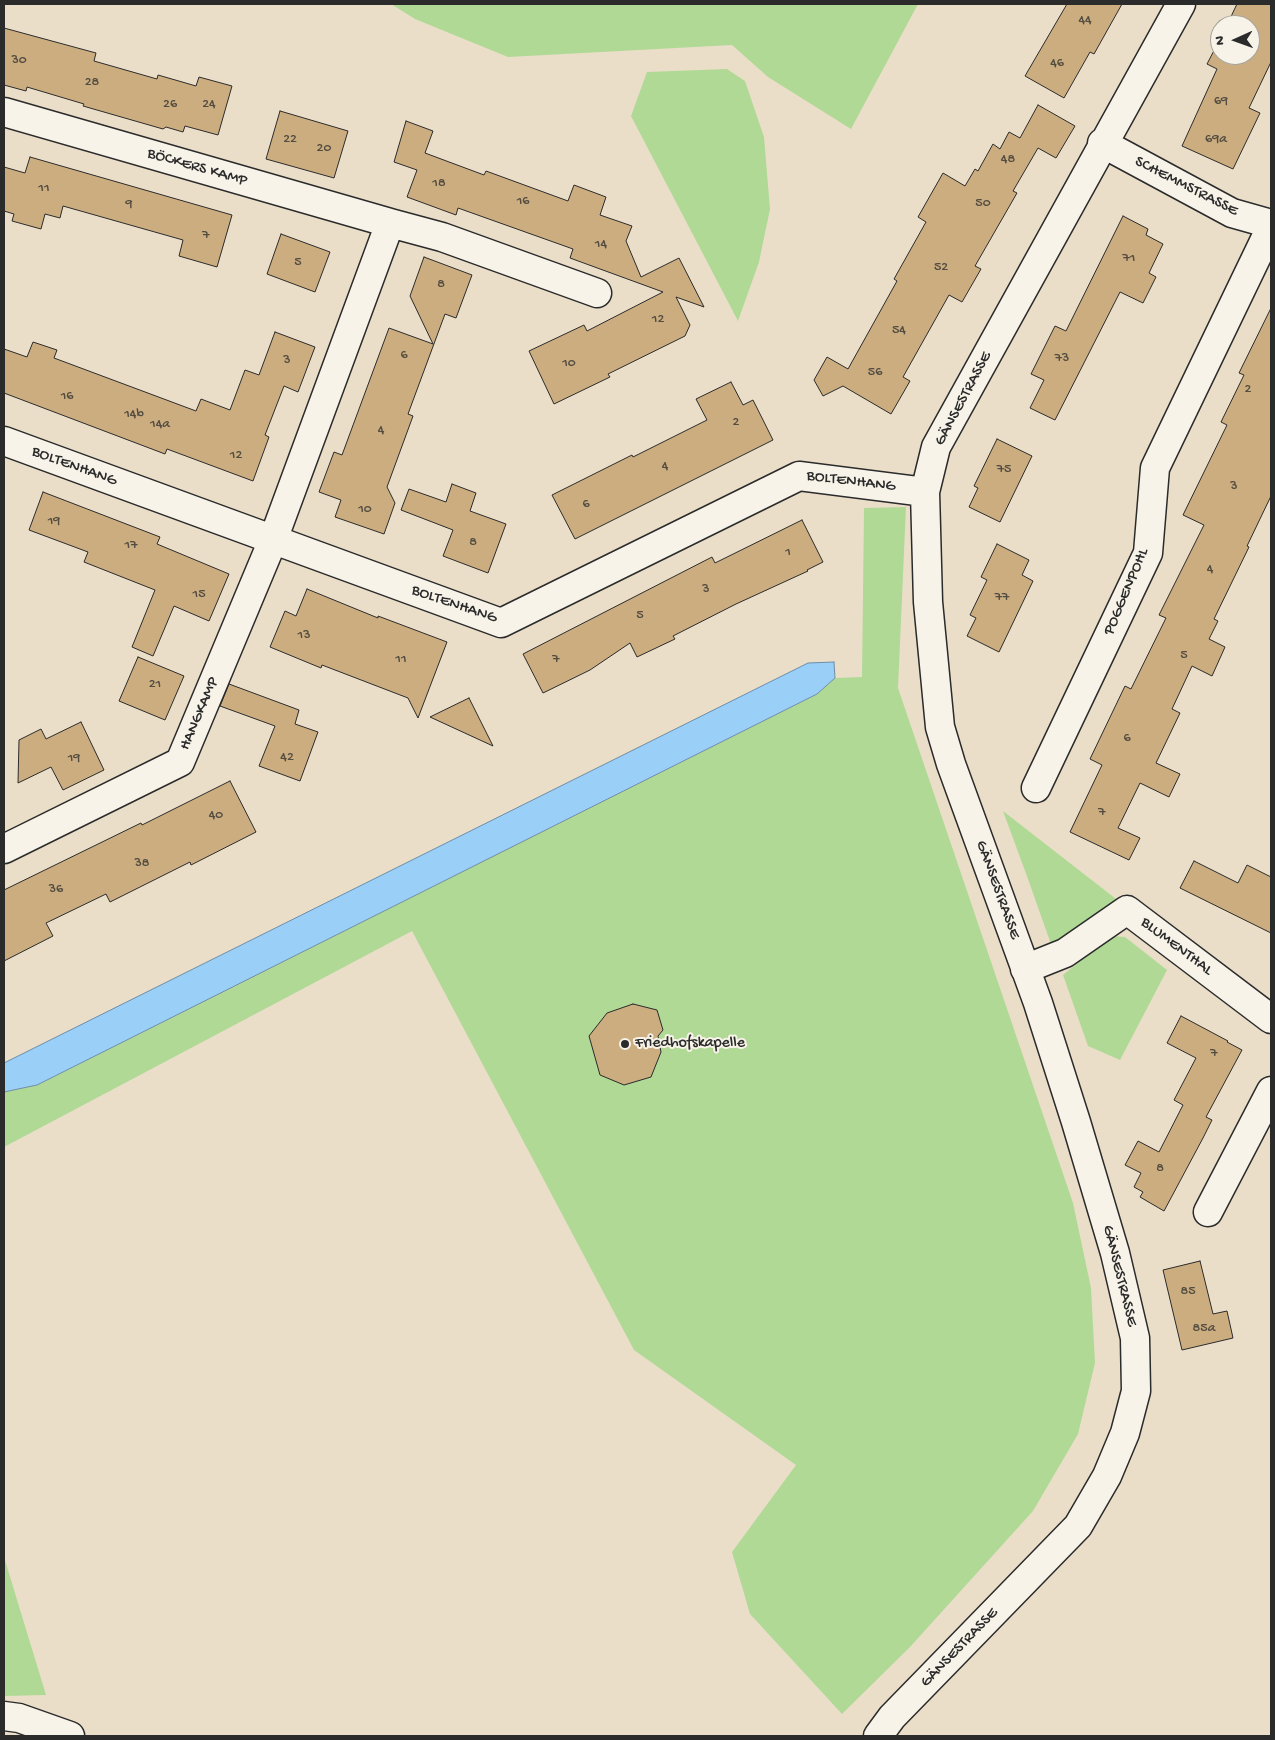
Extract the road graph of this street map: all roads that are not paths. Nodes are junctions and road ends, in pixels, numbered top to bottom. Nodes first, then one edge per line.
1 (1181, 4) edge
2 (4, 112) edge
3 (1102, 143) junction
4 (390, 223) junction
5 (1271, 226) edge
6 (597, 293) dead end
7 (4, 441) edge
8 (925, 492) junction
9 (273, 540) junction
10 (1036, 788) dead end
11 (4, 849) edge
12 (1026, 970) junction
13 (1271, 1019) edge
14 (1271, 1091) edge
15 (1208, 1212) dead end
16 (4, 1716) edge
17 (70, 1736) edge
18 (878, 1736) edge

1 - 3 street, GÄNSESTRASSE
2 - 4 street, BÖCKERS KAMP
3 - 5 street, SCHEMMSTRASSE
3 - 8 street, GÄNSESTRASSE
4 - 6 street, BÖCKERS KAMP
4 - 9 street
5 - 10 street, POGGENPOHL
7 - 9 street, BOLTENHANG
8 - 9 street, BOLTENHANG
8 - 12 street, GÄNSESTRASSE
9 - 11 street, HANGKAMP
12 - 13 street, BLUMENTHAL
12 - 18 street, GÄNSESTRASSE
14 - 15 street
16 - 17 street

